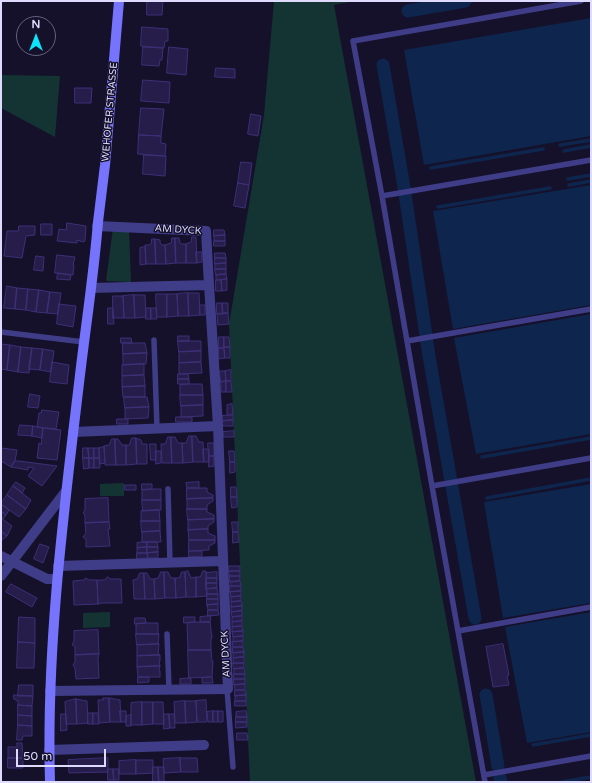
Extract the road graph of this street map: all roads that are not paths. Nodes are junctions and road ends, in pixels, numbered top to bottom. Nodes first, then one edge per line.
1 (119, 1) edge
2 (581, 1) edge
3 (591, 160) edge
4 (382, 196) junction
5 (98, 224) junction
6 (209, 285) junction
7 (91, 288) junction
8 (591, 309) edge
9 (1, 332) edge
10 (154, 340) dead end
11 (407, 341) junction
12 (84, 342) junction
13 (218, 426) junction
14 (156, 428) junction
15 (73, 432) junction
16 (591, 458) edge
17 (432, 486) junction
18 (168, 489) dead end
19 (66, 491) junction
20 (1, 556) edge
21 (222, 561) junction
22 (12, 562) junction
23 (170, 563) junction
24 (58, 566) junction
25 (1, 576) edge
26 (57, 579) junction
27 (591, 607) edge
28 (458, 631) junction
29 (167, 634) dead end
30 (227, 689) junction
31 (169, 690) junction
32 (50, 691) junction
33 (204, 746) dead end
34 (49, 750) junction
35 (591, 756) edge
36 (233, 767) dead end
37 (484, 775) junction
38 (50, 782) edge
39 (485, 782) edge

1 - 5 main road, WEHOFER STRASSE
2 - 4 lane
3 - 4 lane
4 - 11 lane
5 - 6 street, AM DYCK
5 - 7 main road
6 - 7 street
6 - 13 street, AM DYCK
7 - 12 main road
8 - 11 lane
9 - 12 lane
10 - 14 lane
11 - 17 lane
12 - 15 main road
13 - 14 street
13 - 21 street, AM DYCK
14 - 15 street
15 - 19 main road
16 - 17 lane
17 - 28 lane
18 - 23 lane
19 - 22 street
19 - 24 main road
20 - 22 street
21 - 23 street
21 - 30 street, AM DYCK
22 - 25 street
22 - 26 street
23 - 24 street
24 - 26 main road
26 - 32 main road
27 - 28 lane
28 - 37 lane
29 - 31 lane
30 - 31 street, AM DYCK
30 - 36 lane
31 - 32 street, AM DYCK
32 - 34 main road
33 - 34 street
34 - 38 main road
35 - 37 lane
37 - 39 lane

